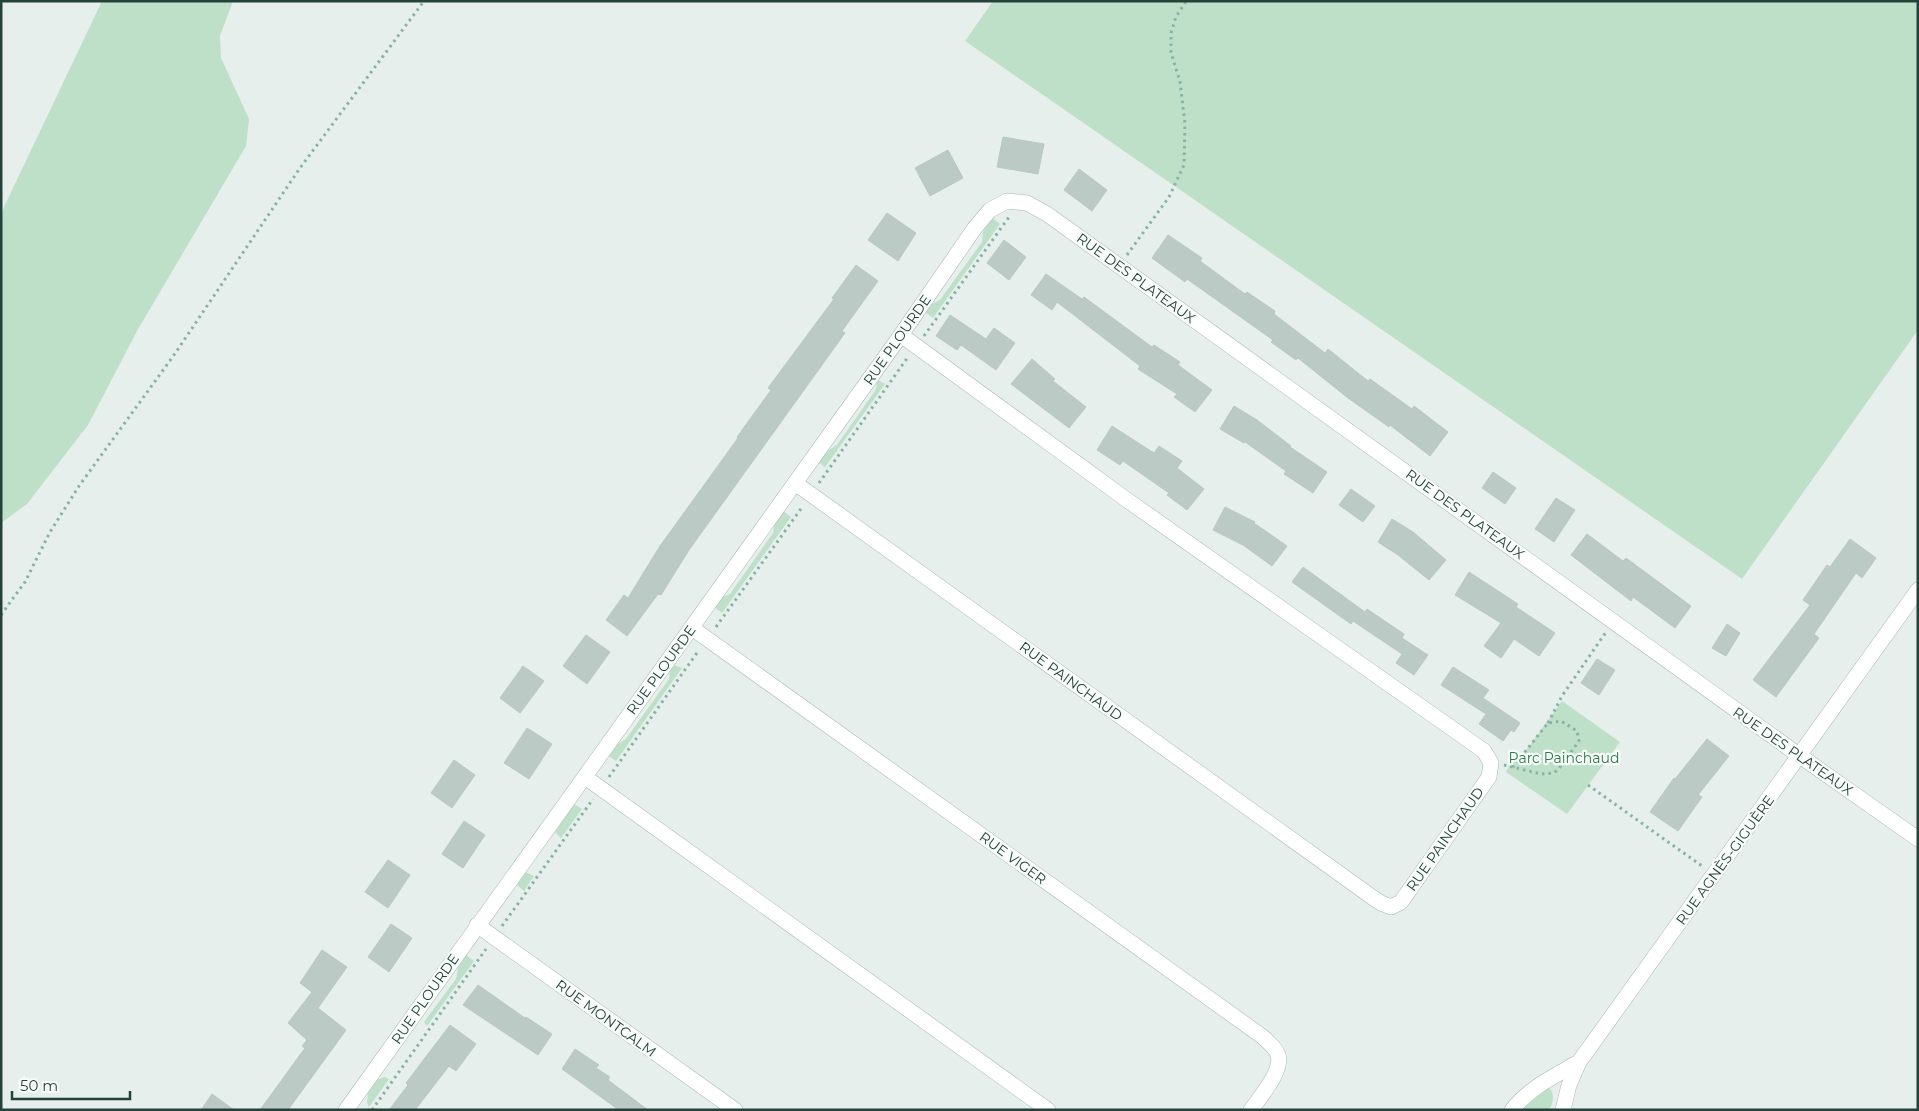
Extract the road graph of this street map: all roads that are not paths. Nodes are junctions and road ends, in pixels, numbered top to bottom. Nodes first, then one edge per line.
1 (1014, 202) joint
2 (901, 335) junction
3 (795, 483) junction
4 (1918, 590) edge
5 (692, 628) junction
6 (1800, 756) junction
7 (585, 777) junction
8 (1918, 839) edge
9 (477, 926) junction
10 (1579, 1062) junction
11 (346, 1110) edge
12 (735, 1110) edge
13 (1048, 1110) edge
14 (1251, 1110) edge
15 (1512, 1110) edge
16 (1563, 1110) edge

1 - 2 street, RUE PLOURDE
1 - 6 street, RUE DES PLATEAUX
2 - 3 street, RUE PLOURDE
2 - 3 street, RUE PAINCHAUD
3 - 5 street, RUE PLOURDE
4 - 6 street, RUE AGNÈS-GIGUÈRE
5 - 7 street, RUE PLOURDE
5 - 14 street, RUE VIGER
6 - 8 street, RUE DES PLATEAUX
6 - 10 street, RUE AGNÈS-GIGUÈRE
7 - 9 street, RUE PLOURDE
7 - 13 street
9 - 11 street, RUE PLOURDE
9 - 12 street, RUE MONTCALM
10 - 15 street, RUE AGNÈS-GIGUÈRE
10 - 16 street

